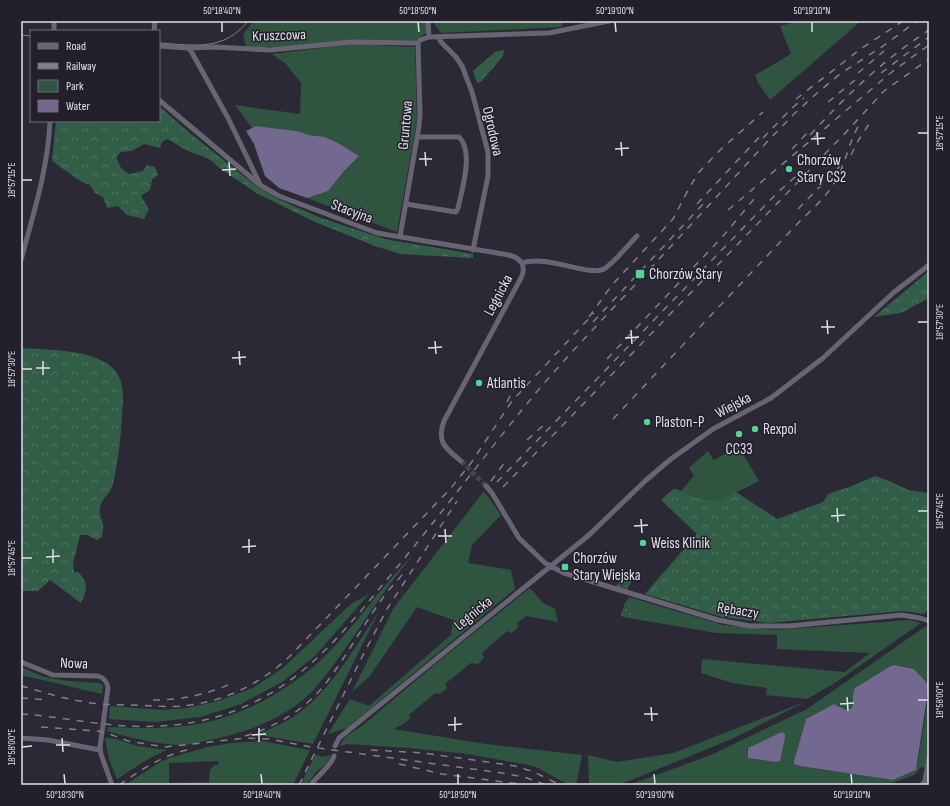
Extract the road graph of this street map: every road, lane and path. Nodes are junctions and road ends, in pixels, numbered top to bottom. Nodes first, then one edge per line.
1 (428, 21) edge
2 (609, 21) edge
3 (429, 37) junction
4 (438, 37) junction
5 (418, 43) junction
6 (160, 46) edge
7 (188, 48) junction
8 (160, 101) edge
9 (50, 122) edge
10 (417, 137) junction
11 (260, 185) junction
12 (406, 204) junction
13 (637, 236) dead end
14 (400, 237) junction
15 (473, 250) junction
16 (21, 260) edge
17 (522, 263) junction
18 (929, 265) edge
19 (461, 461) tunnel mouth
20 (486, 486) tunnel mouth
21 (549, 566) junction
22 (929, 621) edge
23 (21, 662) edge
24 (21, 738) edge
25 (336, 746) dead end
26 (100, 750) junction
27 (334, 756) dead end
28 (929, 757) edge
29 (112, 784) edge
30 (311, 785) edge
31 (922, 785) edge

1 - 3 street
2 - 4 street
3 - 4 street
3 - 5 street
4 - 15 street, Ogrodowa
5 - 7 street, Kruszcowa
5 - 10 street, Gruntowa
6 - 7 street, Kruszcowa
7 - 11 street
8 - 11 street, Stacyjna
9 - 16 street
10 - 12 street, Gruntowa
10 - 12 street
11 - 14 street, Stacyjna
12 - 14 street, Gruntowa
13 - 17 street
14 - 15 street, Stacyjna
15 - 17 street, Stacyjna
17 - 19 street, Legnicka
18 - 21 street, Wiejska
20 - 21 street
21 - 22 street, Rębaczy
21 - 25 street, Legnicka
23 - 26 street, Nowa
24 - 26 street
26 - 29 street
27 - 30 street
28 - 31 street

